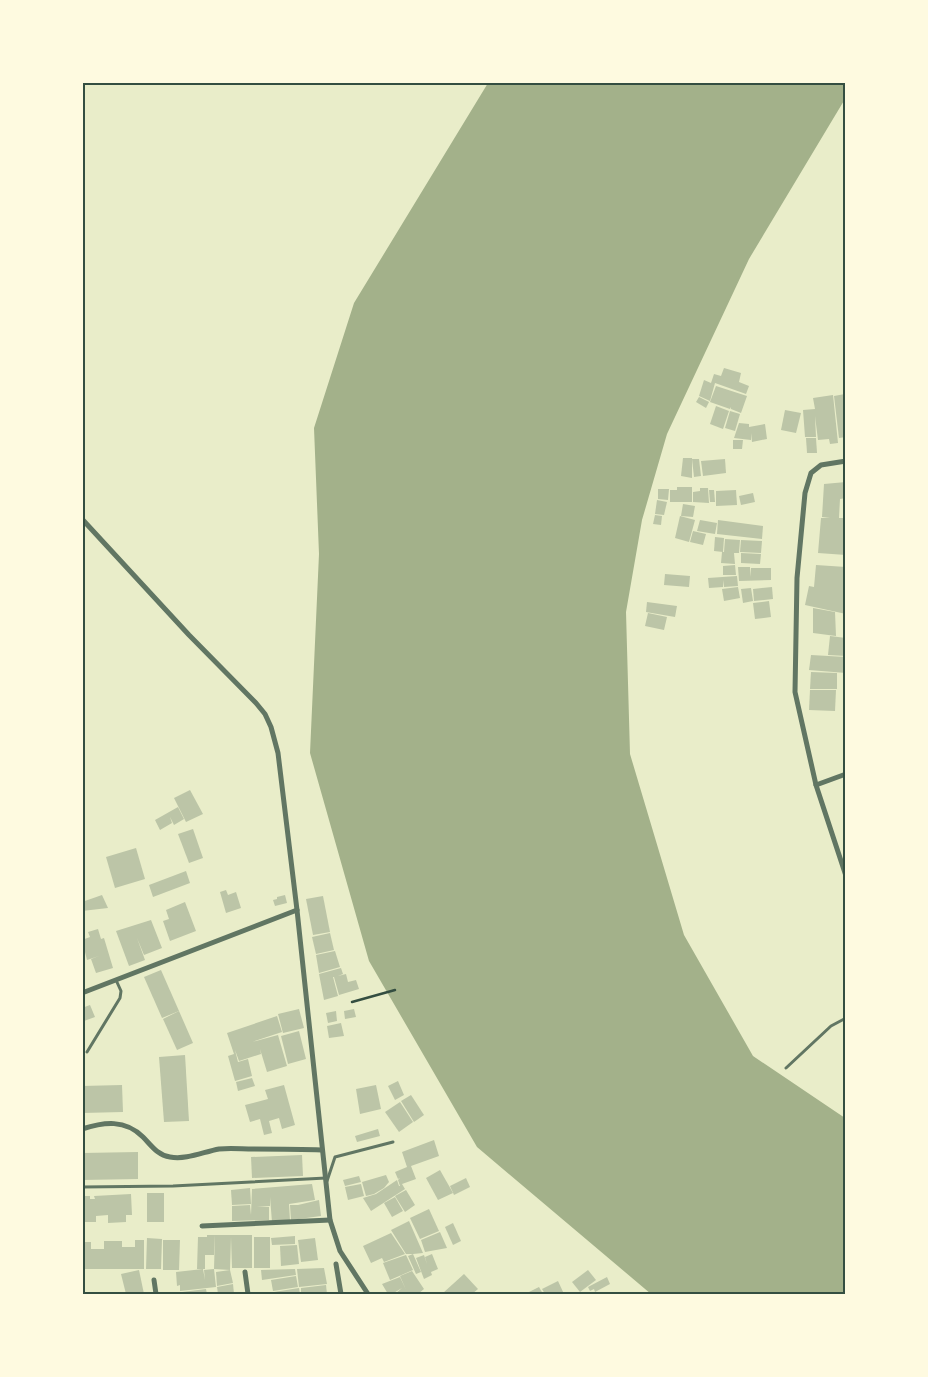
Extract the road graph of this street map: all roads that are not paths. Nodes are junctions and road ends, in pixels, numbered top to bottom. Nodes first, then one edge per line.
1 (846, 460) edge
2 (82, 519) edge
3 (846, 774) edge
4 (816, 785) junction
5 (846, 876) edge
6 (297, 910) junction
7 (116, 980) junction
8 (82, 993) edge
9 (846, 1018) edge
10 (88, 1052) dead end
11 (786, 1068) dead end
12 (82, 1129) edge
13 (393, 1142) dead end
14 (322, 1150) junction
15 (326, 1180) junction
16 (82, 1187) edge
17 (330, 1220) junction
18 (202, 1226) dead end
19 (336, 1264) dead end
20 (245, 1272) dead end
21 (154, 1280) dead end
22 (156, 1294) edge
23 (248, 1294) edge
24 (341, 1294) edge
25 (368, 1294) edge

1 - 4 street
2 - 6 street
3 - 4 street
4 - 5 street
6 - 7 street
6 - 14 street
7 - 8 street
7 - 10 lane
9 - 11 lane
12 - 14 street
13 - 15 lane
14 - 15 street
15 - 16 lane
15 - 17 street
17 - 18 street
17 - 25 street
19 - 24 street
20 - 23 street
21 - 22 street

